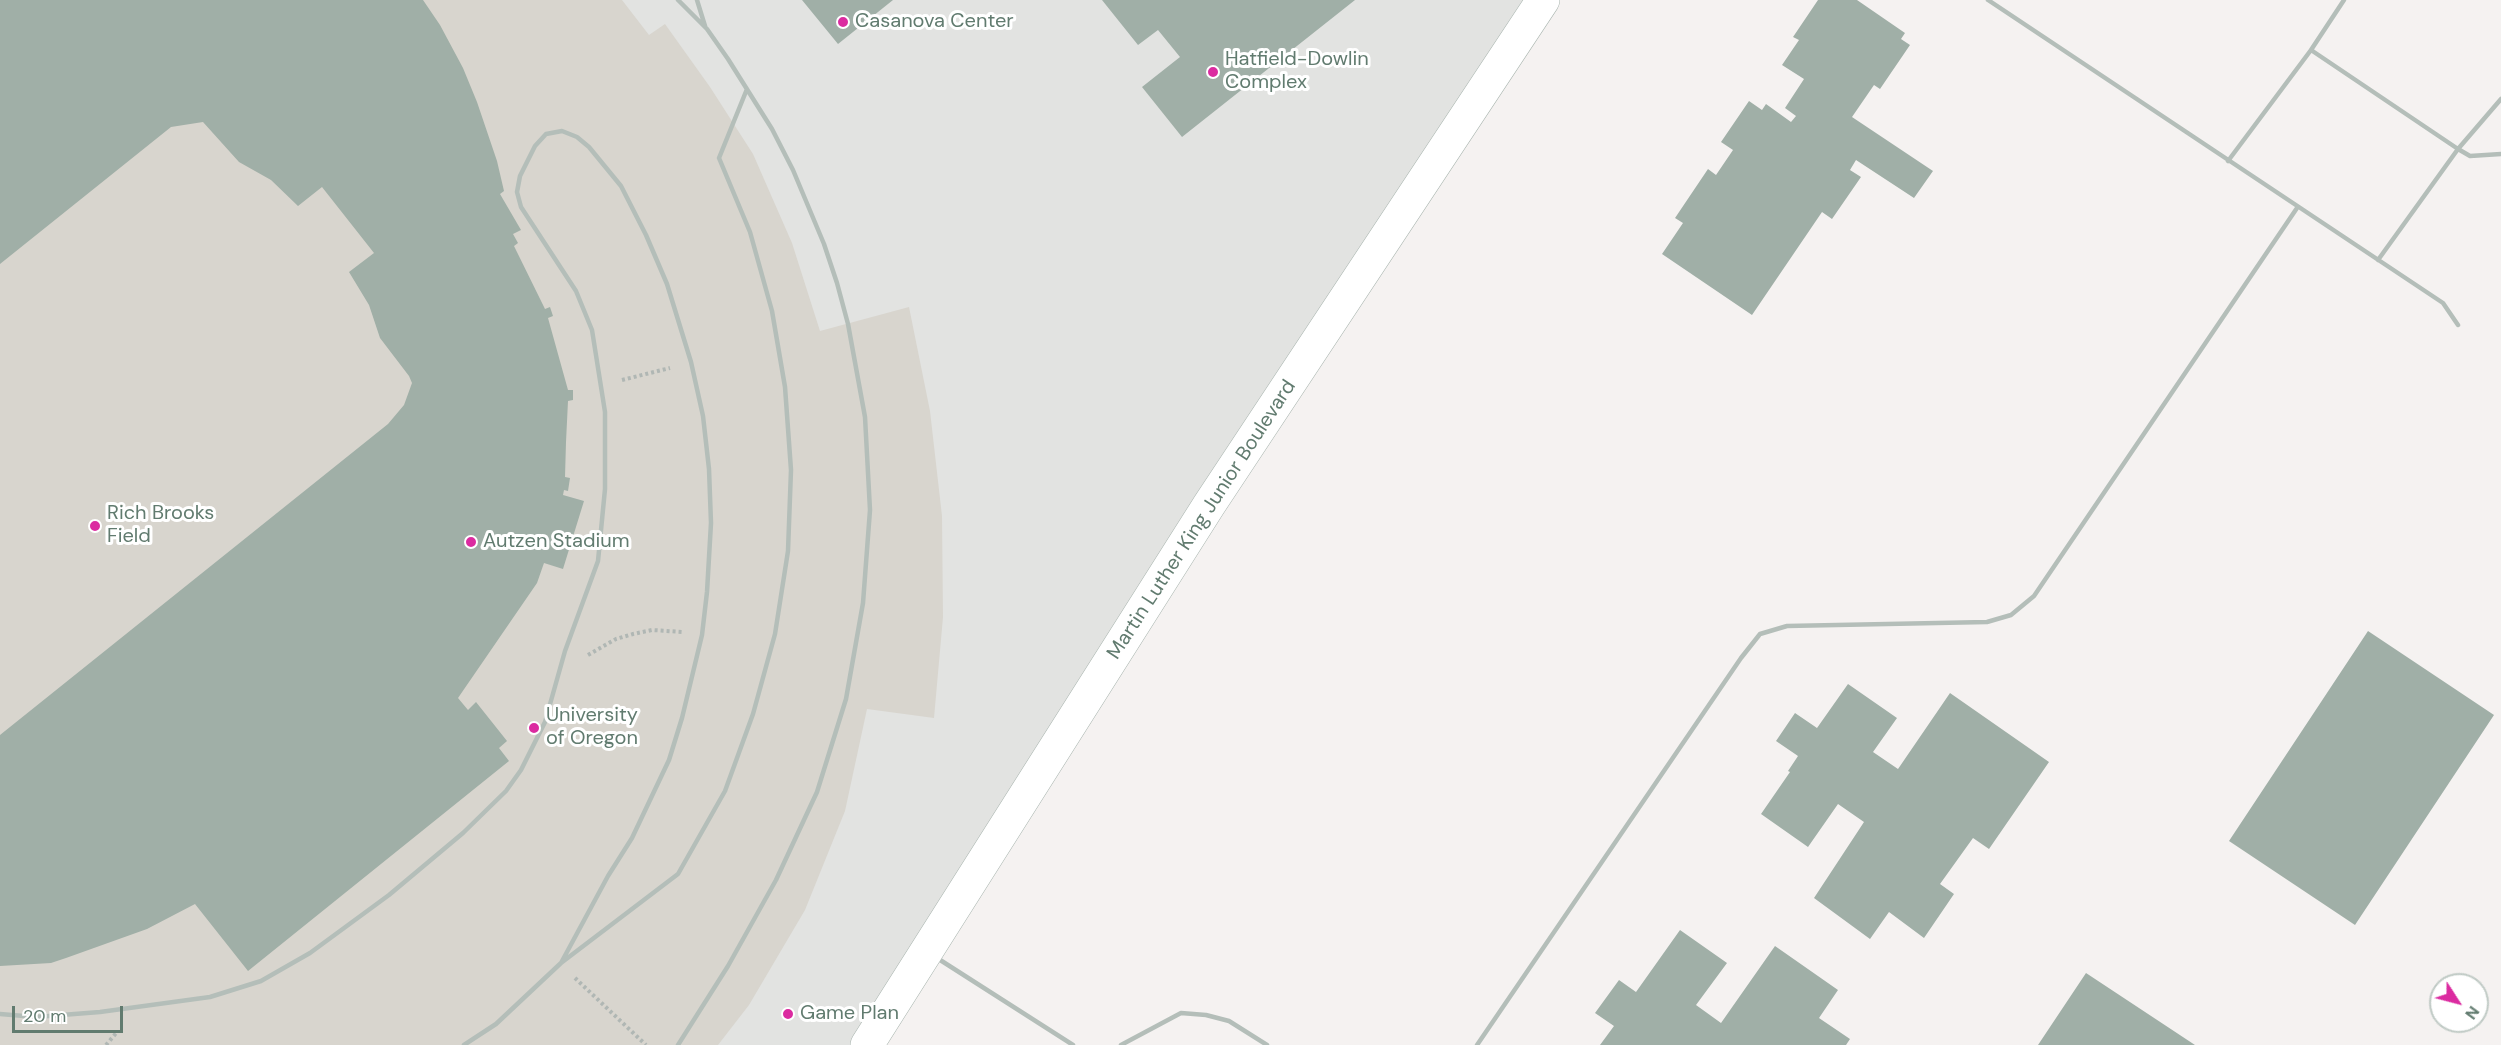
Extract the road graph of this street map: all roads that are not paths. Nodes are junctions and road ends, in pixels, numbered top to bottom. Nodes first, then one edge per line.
1 (678, 0) edge
2 (697, 0) edge
3 (1543, 0) edge
4 (1988, 0) edge
5 (2344, 0) edge
6 (707, 30) junction
7 (2310, 50) junction
8 (747, 89) junction
9 (2501, 99) edge
10 (2458, 149) junction
11 (2501, 154) edge
12 (2228, 161) junction
13 (2297, 208) junction
14 (2378, 260) junction
15 (2458, 325) dead end
16 (927, 952) junction
17 (561, 963) junction
18 (0, 1014) edge
19 (464, 1045) edge
20 (678, 1045) edge
21 (867, 1045) edge
22 (1072, 1045) edge
23 (1121, 1045) edge
24 (1267, 1045) edge
25 (1477, 1045) edge

1 - 6 lane
2 - 6 lane
3 - 16 main road, Martin Luther King Junior Boulevard
4 - 12 lane
5 - 7 lane
6 - 8 lane
7 - 10 lane
7 - 12 lane
8 - 17 lane
8 - 20 lane
9 - 10 lane
10 - 11 lane
10 - 14 lane
12 - 13 lane
13 - 14 lane
13 - 25 lane
14 - 15 lane
16 - 21 main road, Martin Luther King Junior Boulevard
16 - 22 lane
17 - 18 lane
17 - 19 lane
23 - 24 lane

